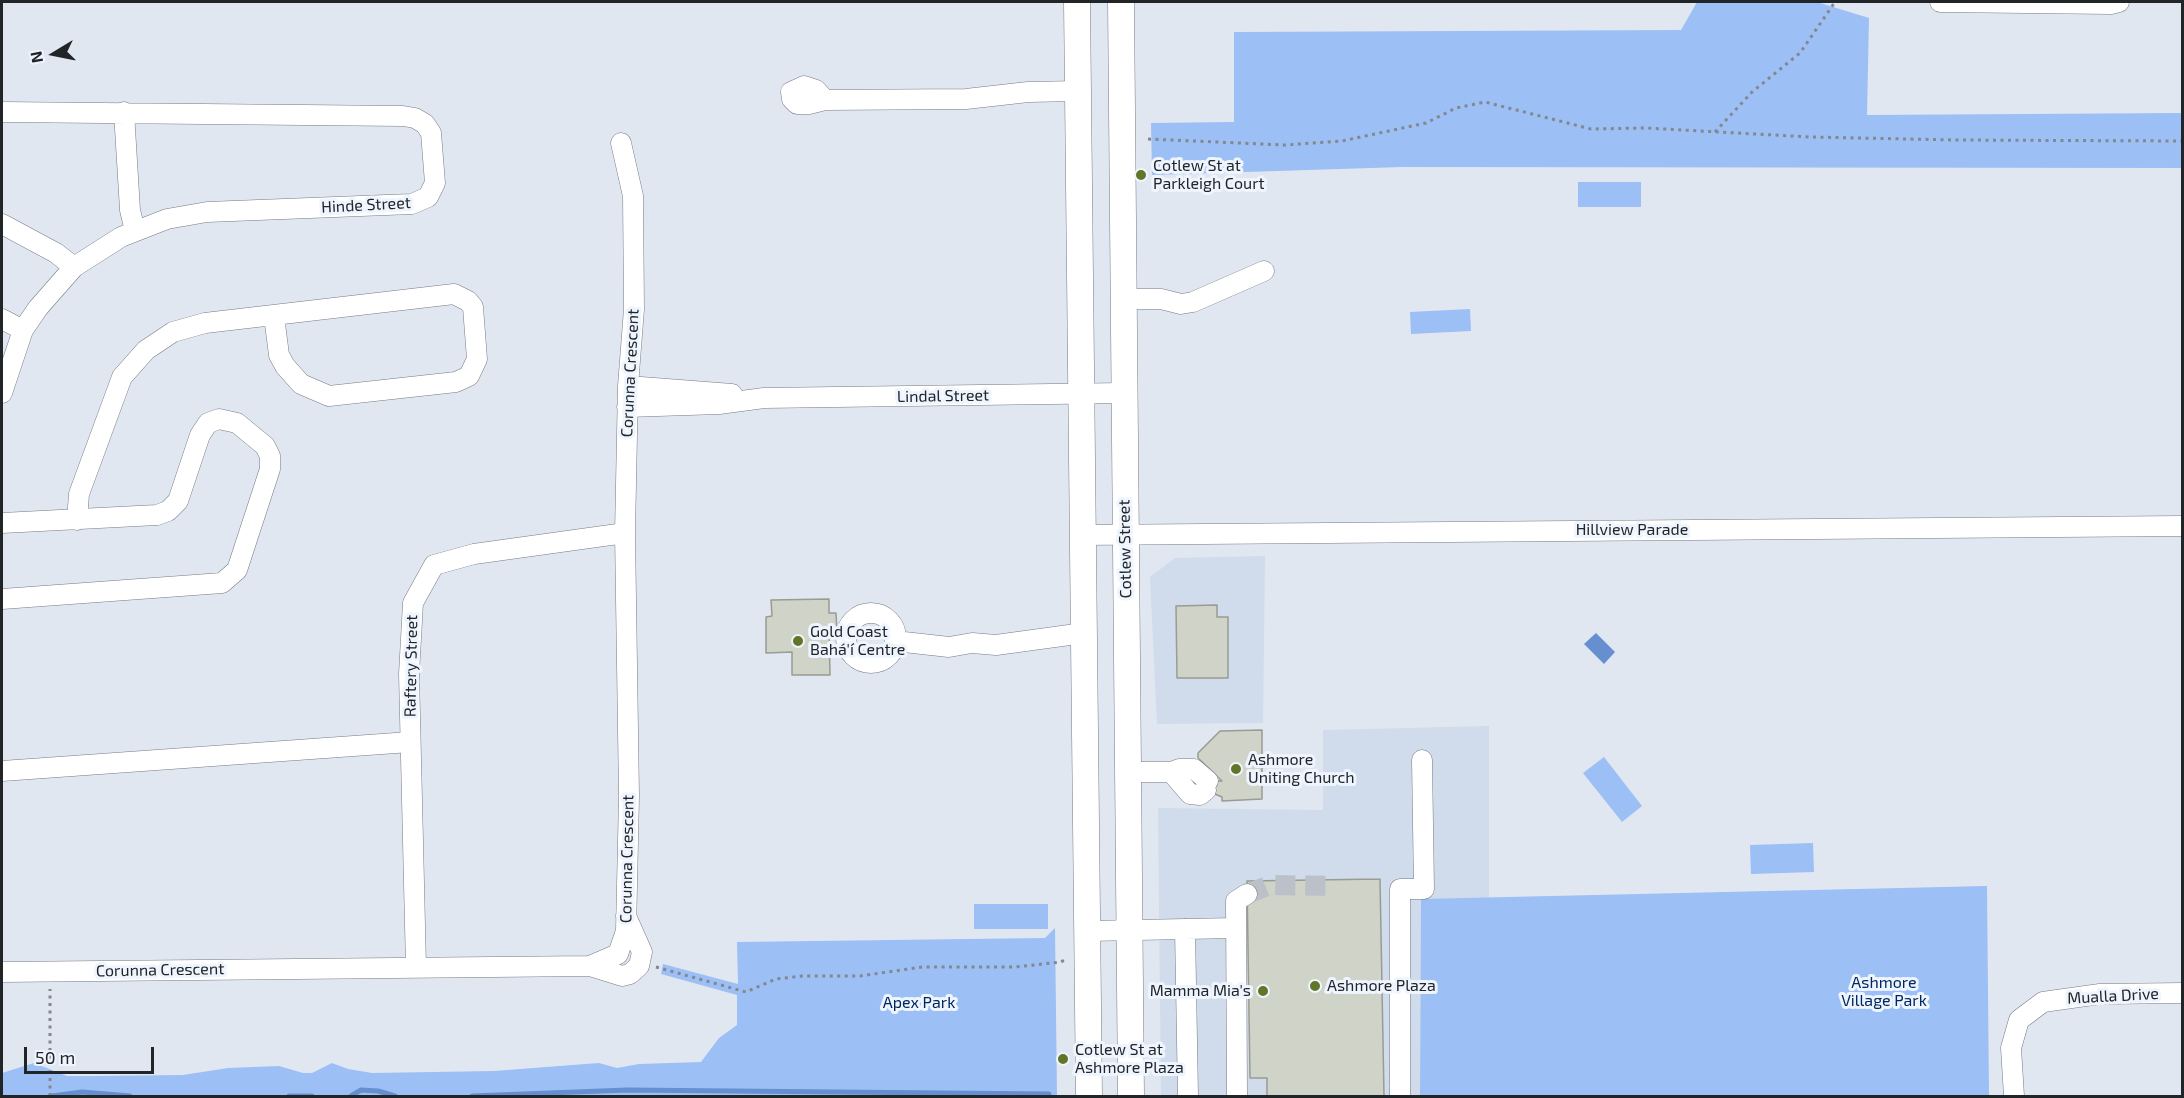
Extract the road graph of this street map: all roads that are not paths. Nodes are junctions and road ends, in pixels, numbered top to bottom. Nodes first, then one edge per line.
1 (1077, 2) edge
2 (1121, 2) edge
3 (1940, 2) edge
4 (2119, 2) edge
5 (1078, 91) junction
6 (825, 100) dead end
7 (2, 112) edge
8 (124, 112) junction
9 (621, 143) dead end
10 (2, 224) edge
11 (135, 231) junction
12 (74, 267) junction
13 (1264, 271) dead end
14 (1123, 299) junction
15 (274, 316) junction
16 (2, 319) edge
17 (23, 330) junction
18 (628, 386) junction
19 (2, 393) edge
20 (1123, 393) junction
21 (1081, 394) junction
22 (764, 398) junction
23 (627, 407) junction
24 (77, 520) junction
25 (2, 523) edge
26 (2182, 526) edge
27 (625, 533) junction
28 (1125, 533) junction
29 (1082, 536) junction
30 (2, 599) edge
31 (1084, 633) junction
32 (896, 641) dead end
33 (410, 742) junction
34 (1422, 760) dead end
35 (2, 771) edge
36 (1128, 772) junction
37 (1207, 786) dead end
38 (1247, 894) dead end
39 (626, 915) junction
40 (1234, 927) junction
41 (1185, 929) junction
42 (1129, 930) junction
43 (1088, 931) junction
44 (590, 966) junction
45 (416, 967) junction
46 (2, 972) edge
47 (2182, 993) edge
48 (1089, 1096) edge
49 (1131, 1096) edge
50 (1188, 1096) edge
51 (1236, 1096) edge
52 (1400, 1096) edge
53 (2014, 1096) edge

1 - 5 main road
2 - 14 main road, Cotlew Street
3 - 4 street
5 - 6 street
5 - 21 main road
7 - 8 street, Hinde Street
8 - 11 street
8 - 11 street, Hinde Street
9 - 18 street, Corunna Crescent
10 - 12 street
11 - 12 street, Hinde Street
12 - 17 street, Hinde Street
13 - 14 street
14 - 20 main road, Cotlew Street
15 - 15 street
15 - 24 street
16 - 17 street
17 - 19 street, Hinde Street
18 - 22 street, Lindal Street
18 - 23 street, Corunna Crescent
20 - 21 street, Lindal Street
20 - 28 main road, Cotlew Street
21 - 22 street, Lindal Street
21 - 29 main road
22 - 23 street, Lindal Street
23 - 27 street, Corunna Crescent
24 - 25 street
24 - 30 street
26 - 28 street, Hillview Parade
27 - 33 street, Raftery Street
27 - 39 street, Corunna Crescent
28 - 29 street, Hillview Parade
28 - 36 main road, Cotlew Street
29 - 31 main road
31 - 32 street
31 - 43 main road
33 - 35 street
33 - 45 street, Raftery Street
34 - 52 street
36 - 37 street
36 - 42 main road, Cotlew Street
38 - 40 street
39 - 44 street, Corunna Crescent
39 - 44 street
40 - 41 street
40 - 51 street
41 - 42 street
41 - 50 street
42 - 43 street
42 - 49 main road, Cotlew Street
43 - 48 main road
44 - 45 street, Corunna Crescent
45 - 46 street, Corunna Crescent
47 - 53 street, Mualla Drive

